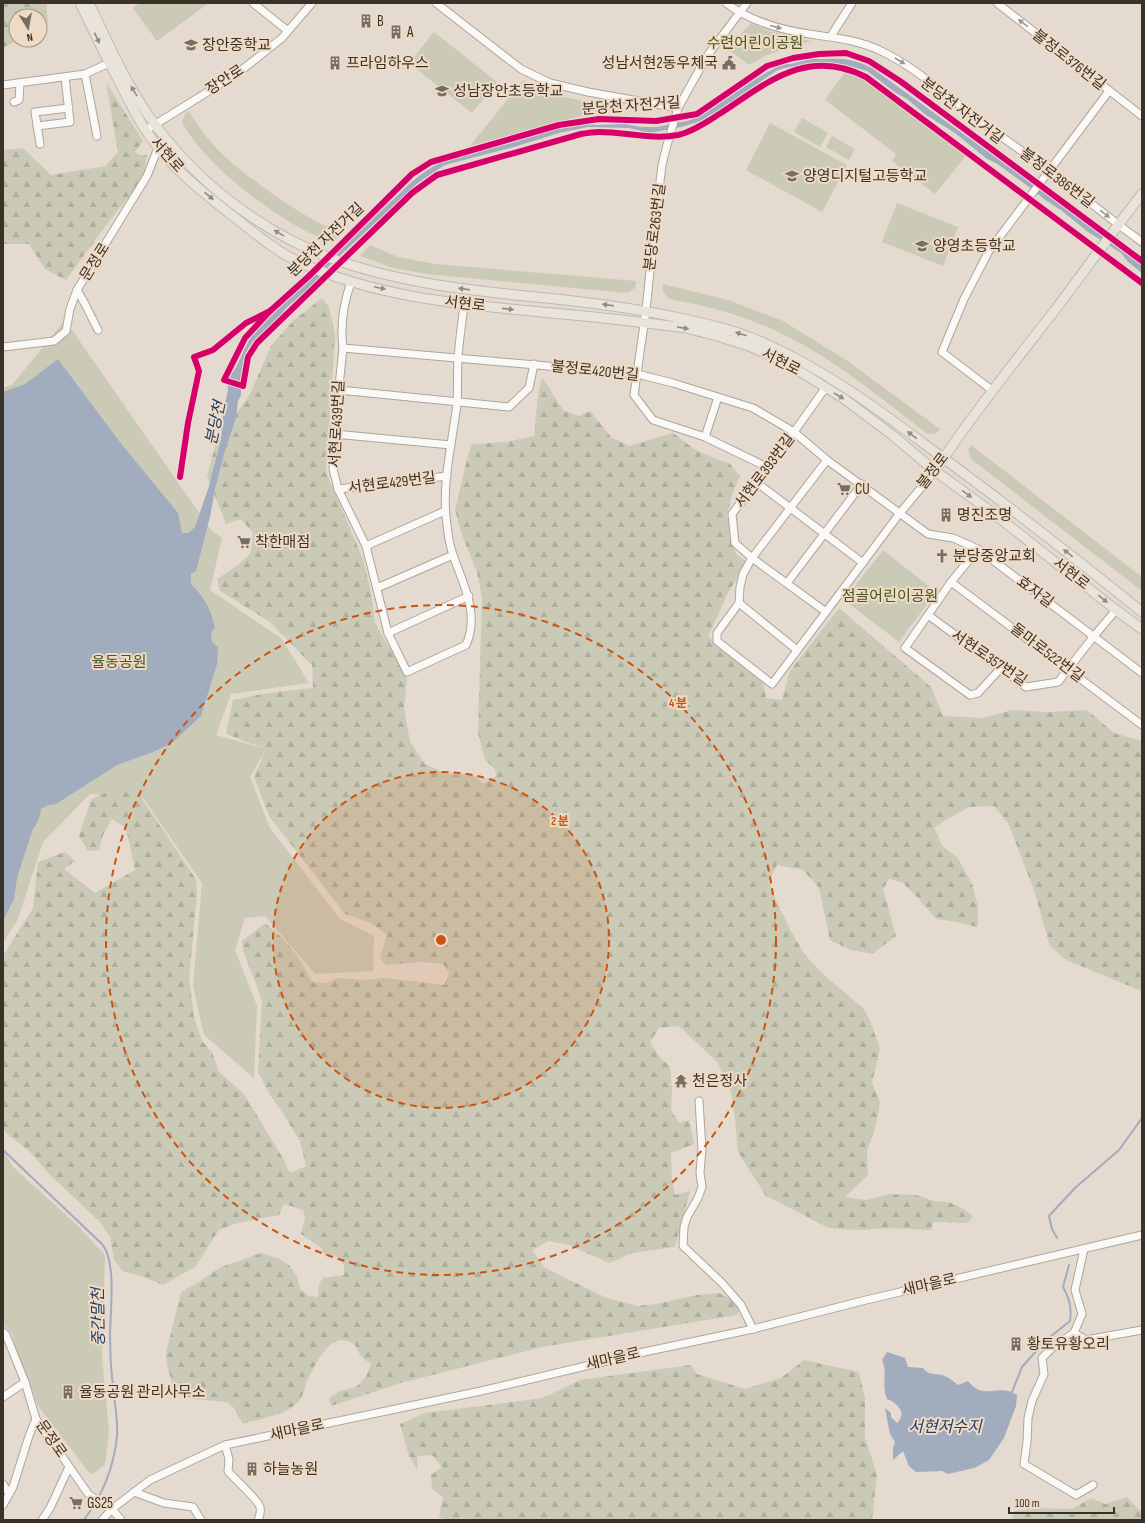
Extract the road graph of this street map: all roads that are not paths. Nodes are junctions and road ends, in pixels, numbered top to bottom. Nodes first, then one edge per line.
1 (80, 3) edge
2 (89, 3) edge
3 (252, 3) edge
4 (266, 3) edge
5 (312, 3) edge
6 (436, 3) edge
7 (726, 3) edge
8 (747, 3) edge
9 (852, 3) edge
10 (996, 3) edge
11 (260, 9) junction
12 (740, 13) junction
13 (288, 31) junction
14 (831, 36) junction
15 (109, 63) junction
16 (85, 74) junction
17 (66, 77) junction
18 (20, 83) junction
19 (3, 85) edge
20 (1109, 91) junction
21 (14, 102) dead end
22 (69, 108) junction
23 (678, 111) junction
24 (1142, 116) edge
25 (155, 124) junction
26 (37, 126) junction
27 (146, 130) junction
28 (97, 136) dead end
29 (167, 139) junction
30 (40, 144) dead end
31 (158, 148) junction
32 (1047, 174) junction
33 (1142, 194) edge
34 (1116, 227) junction
35 (1142, 242) edge
36 (351, 282) junction
37 (77, 290) junction
38 (464, 305) junction
39 (646, 310) junction
40 (644, 323) junction
41 (98, 330) dead end
42 (3, 347) edge
43 (343, 348) junction
44 (458, 358) junction
45 (534, 364) junction
46 (637, 374) junction
47 (826, 387) junction
48 (339, 390) junction
49 (993, 391) junction
50 (718, 397) junction
51 (457, 403) junction
52 (794, 432) junction
53 (334, 434) junction
54 (706, 437) junction
55 (451, 445) junction
56 (944, 458) junction
57 (828, 460) junction
58 (767, 467) junction
59 (935, 471) junction
60 (447, 476) junction
61 (756, 482) junction
62 (862, 484) junction
63 (338, 489) junction
64 (791, 509) junction
65 (445, 511) junction
66 (900, 513) junction
67 (824, 534) junction
68 (366, 546) junction
69 (978, 549) junction
70 (453, 555) junction
71 (752, 558) junction
72 (863, 563) junction
73 (951, 582) junction
74 (788, 583) junction
75 (377, 588) junction
76 (469, 596) junction
77 (739, 603) junction
78 (1116, 610) junction
79 (826, 612) junction
80 (1142, 612) edge
81 (928, 615) junction
82 (1142, 629) edge
83 (388, 633) junction
84 (1094, 636) junction
85 (797, 650) junction
86 (1000, 669) junction
87 (1069, 669) junction
88 (407, 672) joint
89 (1142, 673) edge
90 (1142, 725) edge
91 (699, 1101) dead end
92 (1142, 1236) edge
93 (1084, 1249) junction
94 (753, 1329) junction
95 (1142, 1330) edge
96 (3, 1332) edge
97 (1074, 1333) junction
98 (6, 1343) edge
99 (25, 1382) junction
100 (3, 1397) edge
101 (36, 1419) junction
102 (225, 1445) junction
103 (70, 1467) junction
104 (3, 1484) edge
105 (1093, 1485) dead end
106 (134, 1492) junction
107 (10, 1494) junction
108 (3, 1505) edge
109 (112, 1509) junction
110 (42, 1520) edge
111 (102, 1520) edge
112 (121, 1520) edge
113 (201, 1520) edge
114 (258, 1520) edge

1 -> 15 main road, 서현로
25 -> 2 main road, 서현로
3 - 11 street
4 - 11 street
5 - 13 street, 장안로
6 - 23 street
7 - 12 street, 불정로386번길
8 - 12 street
9 - 14 street
20 -> 10 street, 불정로376번길
11 - 13 street
12 -> 14 street, 불정로386번길
12 - 23 street
13 - 25 street, 장안로
14 -> 32 street, 불정로386번길
15 - 16 street
15 - 27 main road, 서현로
16 - 17 street
16 - 28 street
17 - 18 street
17 - 22 street
18 - 19 street
18 - 21 street
20 - 24 street, 불정로376번길
20 - 32 street
22 - 26 street
22 - 26 street
23 - 39 street, 분당로263번길
25 - 27 street, 장안로
25 - 29 main road, 서현로
26 - 30 street
27 - 31 main road, 서현로
29 - 31 street, 문정로
39 -> 29 main road, 서현로
31 -> 36 main road, 서현로
31 - 37 street, 문정로
32 -> 34 street, 불정로386번길
32 - 49 street
33 - 34 main road
34 - 35 street, 불정로386번길
34 - 49 main road, 불정로
36 -> 38 main road, 서현로
36 - 43 street, 서현로439번길
37 - 41 street
37 - 42 street, 문정로
38 -> 40 main road, 서현로
38 - 44 street, 서현로429번길
39 - 40 street, 분당로263번길
56 -> 39 main road, 서현로
40 - 46 street, 분당로263번길
40 -> 47 main road, 서현로
43 - 44 street, 불정로420번길
43 - 48 street, 서현로439번길
44 - 45 street, 불정로420번길
44 - 51 street, 서현로429번길
45 - 46 street, 불정로420번길
45 - 51 street
46 - 50 street, 불정로420번길
46 - 54 street, 분당로263번길
47 - 52 street, 서현로393번길
47 -> 59 main road, 서현로
48 - 51 street
48 - 53 street, 서현로439번길
49 - 56 main road, 불정로
50 - 52 street, 불정로420번길
50 - 54 street
51 - 55 street, 서현로429번길
52 - 57 street, 불정로420번길
52 - 58 street, 서현로393번길
53 - 55 street
53 - 63 street, 서현로439번길
54 - 58 street, 분당로263번길
55 - 60 street, 서현로429번길
56 - 59 main road, 불정로
80 -> 56 main road, 서현로
57 - 62 street, 불정로420번길
57 - 64 street
58 - 61 street, 서현로393번길
59 - 66 street, 불정로
59 -> 78 main road, 서현로
60 - 63 street, 서현로429번길
60 - 65 street, 서현로429번길
61 - 64 street
61 - 71 street, 서현로393번길
62 - 66 street, 불정로420번길
62 - 67 street
63 - 68 street, 서현로439번길
64 - 67 street
64 - 71 street
65 - 68 street
65 - 70 street, 서현로429번길
66 - 69 street, 효자길
66 - 72 street, 불정로
67 - 72 street
67 - 74 street
68 - 75 street, 서현로439번길
69 - 73 street
69 - 84 street, 효자길
70 - 75 street
70 - 76 street, 서현로429번길
71 - 74 street, 서현로393번길
71 - 77 street
72 - 79 street, 불정로
73 - 81 street
73 - 87 street, 돌마로522번길
74 - 79 street, 서현로393번길
75 - 83 street, 서현로439번길
76 - 83 street
76 - 88 street, 서현로429번길
77 - 85 street
77 - 85 street, 불정로
78 - 82 main road, 서현로
78 - 84 street, 서현로357번길
79 - 85 street, 불정로
81 - 86 street, 서현로357번길
81 - 86 street
83 - 88 street, 서현로439번길
84 - 87 street, 서현로357번길
84 - 89 street, 효자길
86 - 87 street, 서현로357번길
87 - 90 street, 돌마로522번길
91 - 94 street
92 - 93 street, 새마을로
93 - 94 street, 새마을로
93 - 97 street
94 - 102 street, 새마을로
95 - 97 street
96 - 98 street, 문정로
97 - 105 street
98 - 99 street, 문정로
99 - 100 street
99 - 101 street, 문정로
101 - 103 street, 문정로
101 - 107 street
102 - 106 street, 새마을로
102 - 114 street
103 - 109 street, 문정로
103 - 110 street
104 - 107 street
106 - 109 street, 새마을로
106 - 113 street
107 - 108 street
109 - 111 street, 새마을로
109 - 112 street, 문정로

